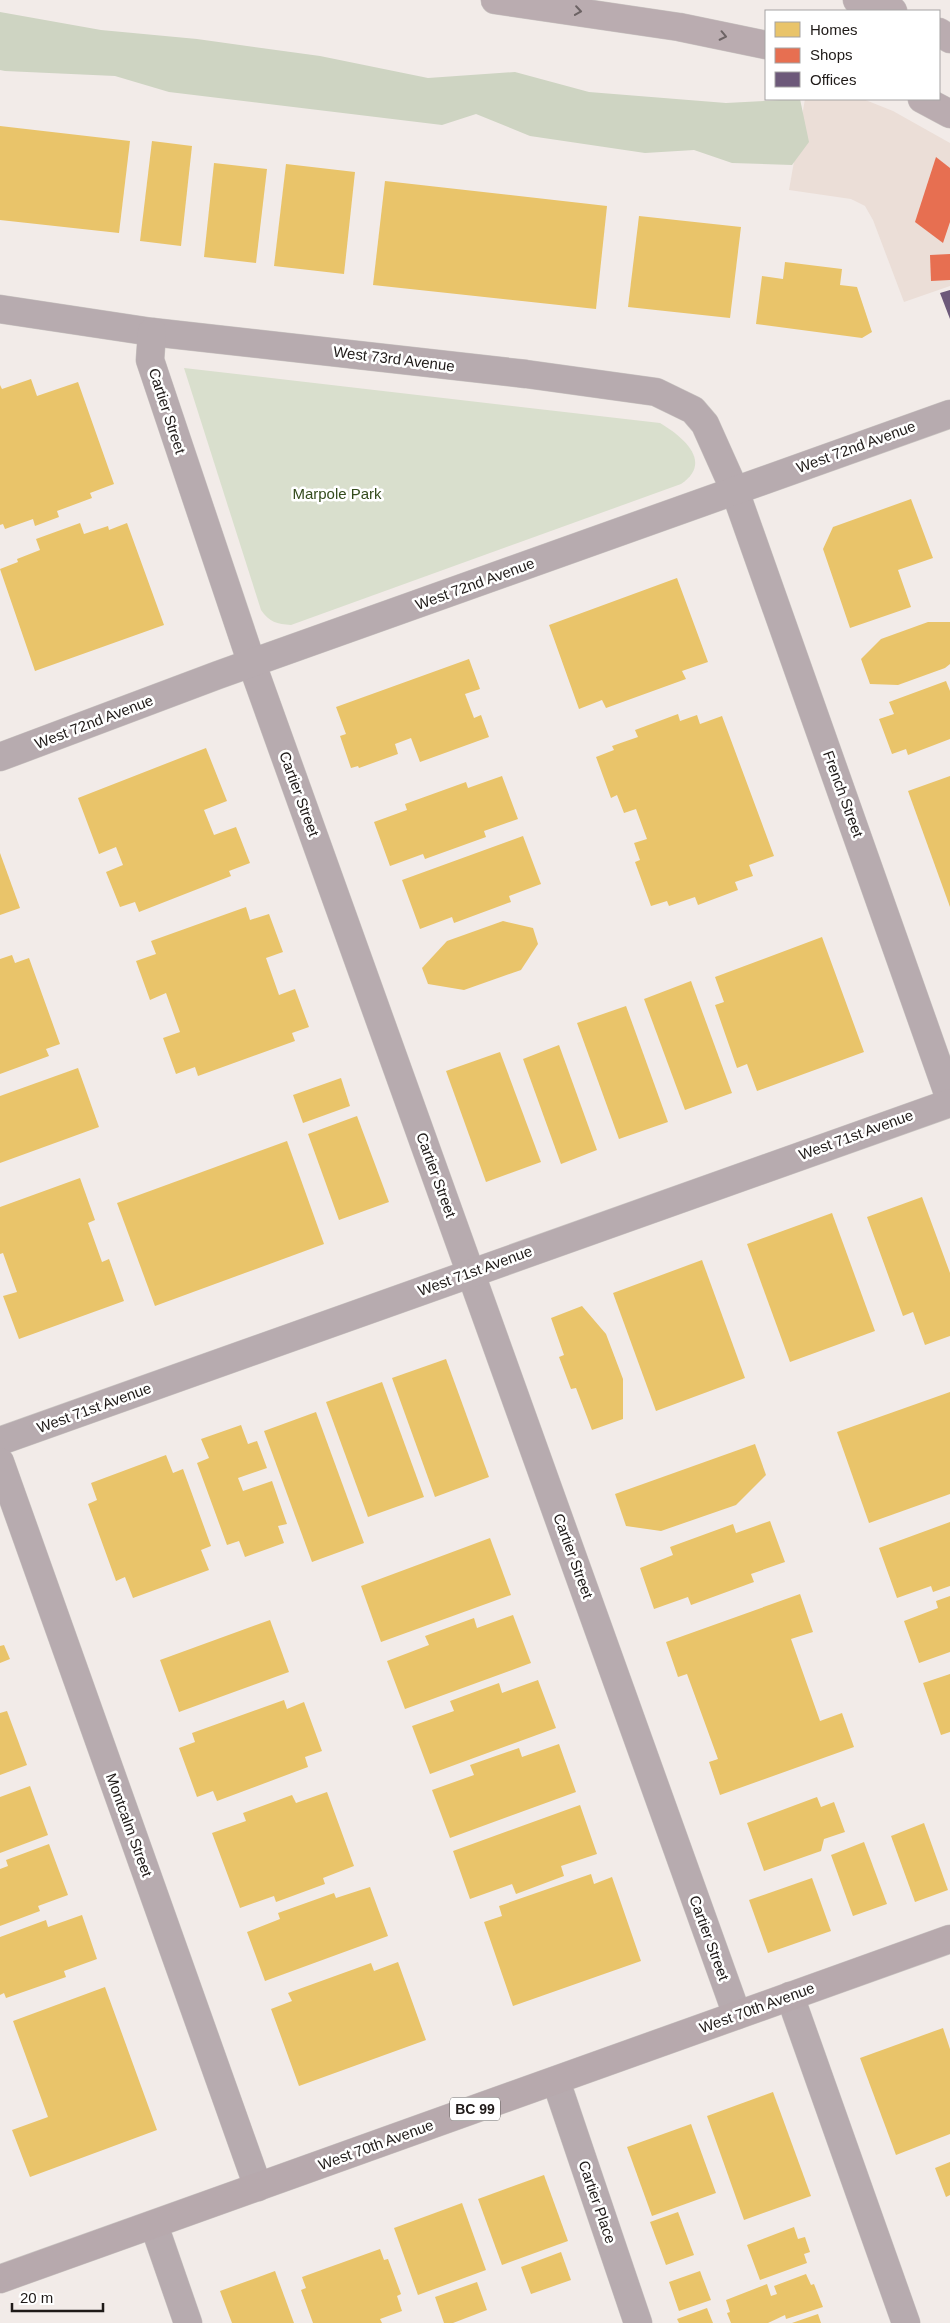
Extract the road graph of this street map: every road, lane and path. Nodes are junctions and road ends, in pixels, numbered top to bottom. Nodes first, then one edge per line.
1 (495, 0) edge
2 (857, 0) edge
3 (890, 10) edge
4 (765, 45) edge
5 (924, 100) edge
6 (950, 114) edge
7 (0, 309) edge
8 (152, 332) junction
9 (950, 414) edge
10 (735, 491) junction
11 (252, 664) junction
12 (0, 757) edge
13 (950, 1099) edge
14 (950, 1102) edge
15 (471, 1273) junction
16 (0, 1441) edge
17 (0, 1462) edge
18 (950, 1939) edge
19 (790, 1996) junction
20 (737, 2015) junction
21 (556, 2080) junction
22 (258, 2187) junction
23 (154, 2225) junction
24 (0, 2279) edge
25 (188, 2323) edge
26 (638, 2323) edge
27 (906, 2323) edge

1 -> 4 main road
2 - 3 main road
5 - 6 main road
7 - 8 street, West 73rd Avenue
8 - 10 street, West 73rd Avenue
8 - 11 street, Cartier Street
9 - 10 street, West 72nd Avenue
10 - 11 street, West 72nd Avenue
10 - 13 street, French Street
11 - 12 street, West 72nd Avenue
11 - 15 street, Cartier Street
14 - 15 street, West 71st Avenue
15 - 16 street, West 71st Avenue
15 - 20 street, Cartier Street
17 - 22 street, Montcalm Street
18 - 19 highway, West 70th Avenue / BC 99
19 - 20 highway, West 70th Avenue / BC 99
19 - 27 street
20 - 21 highway, West 70th Avenue / BC 99
21 - 22 highway, West 70th Avenue / BC 99
21 - 26 street, Cartier Place
22 - 23 highway, West 70th Avenue / BC 99
23 - 24 highway, West 70th Avenue / BC 99
23 - 25 street

